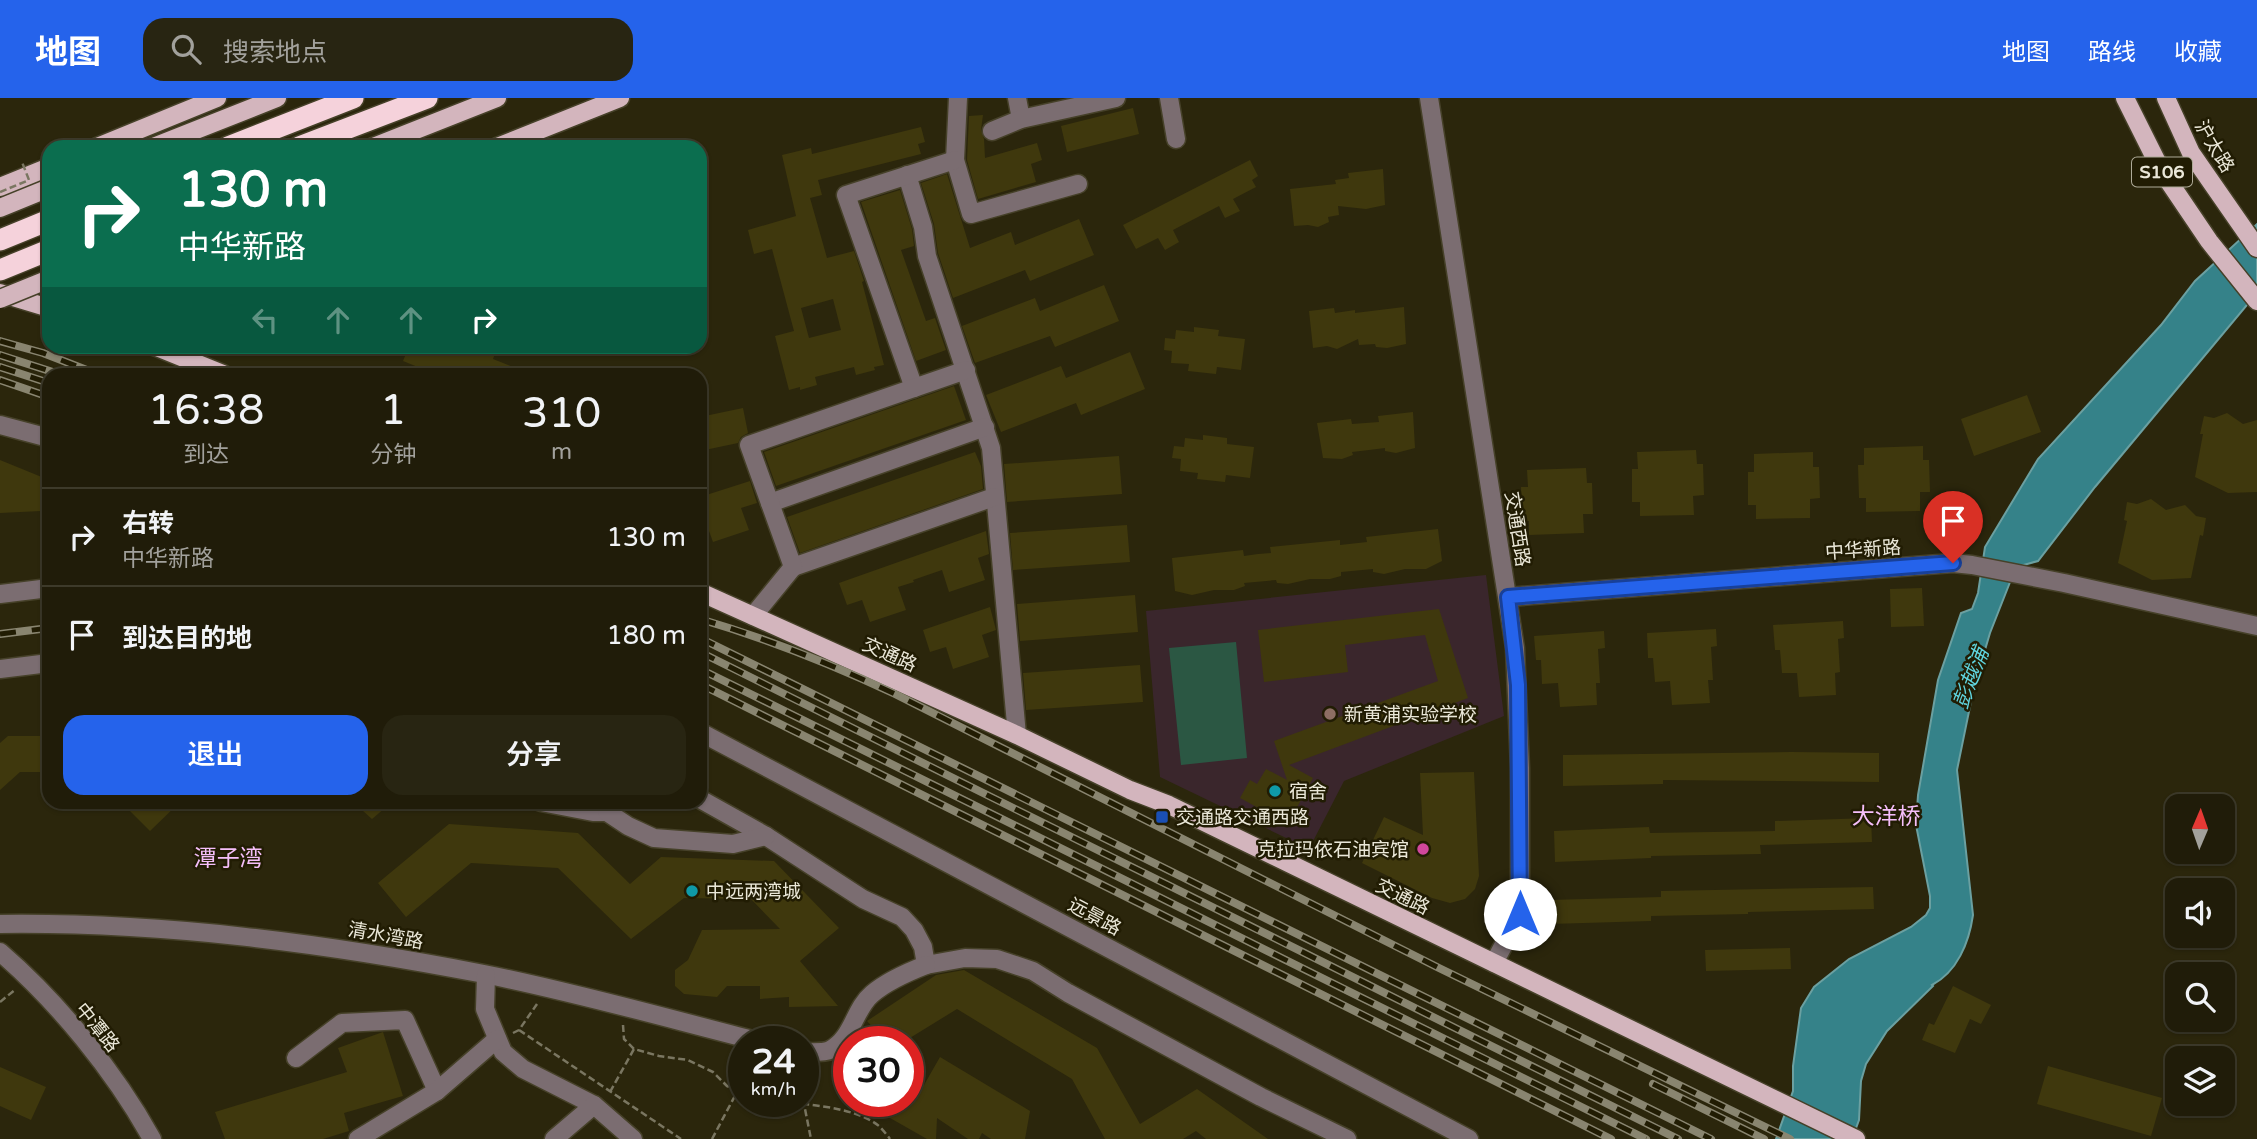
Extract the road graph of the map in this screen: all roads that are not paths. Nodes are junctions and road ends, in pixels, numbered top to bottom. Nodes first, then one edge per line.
1 (217, 98) edge
2 (276, 98) edge
3 (353, 98) edge
4 (428, 98) edge
5 (497, 98) edge
6 (620, 98) edge
7 (958, 98) edge
8 (1017, 98) edge
9 (1116, 98) edge
10 (1169, 98) edge
11 (1429, 98) edge
12 (2125, 98) edge
13 (2166, 98) edge
14 (1021, 119) junction
15 (992, 131) dead end
16 (1176, 139) dead end
17 (114, 140) edge
18 (171, 140) edge
19 (246, 140) edge
20 (317, 140) edge
21 (391, 140) edge
22 (515, 140) edge
23 (955, 160) junction
24 (42, 168) edge
25 (907, 175) junction
26 (1078, 184) dead end
27 (0, 189) edge
28 (42, 191) edge
29 (0, 208) edge
30 (42, 223) edge
31 (0, 240) edge
32 (2257, 248) edge
33 (42, 253) edge
34 (0, 270) edge
35 (42, 282) edge
36 (0, 293) edge
37 (0, 299) edge
38 (2257, 301) edge
39 (42, 306) edge
40 (174, 354) edge
41 (208, 368) edge
42 (966, 370) junction
43 (914, 388) junction
44 (0, 425) edge
45 (985, 427) junction
46 (42, 436) edge
47 (994, 497) junction
48 (769, 503) junction
49 (793, 568) junction
50 (42, 589) edge
51 (0, 594) edge
52 (707, 595) edge
53 (1508, 597) junction
54 (752, 616) junction
55 (2257, 626) edge
56 (42, 664) edge
57 (0, 669) edge
58 (1017, 734) junction
59 (707, 736) edge
60 (707, 803) edge
61 (577, 809) edge
62 (604, 809) edge
63 (613, 809) edge
64 (766, 836) junction
65 (0, 924) edge
66 (0, 952) edge
67 (1494, 963) junction
68 (926, 965) junction
69 (486, 975) junction
70 (728, 1034) edge
71 (497, 1039) junction
72 (819, 1051) edge
73 (296, 1058) dead end
74 (437, 1090) junction
75 (594, 1105) junction
76 (152, 1139) edge
77 (358, 1139) edge
78 (554, 1139) edge
79 (633, 1139) edge
80 (1347, 1139) edge
81 (1469, 1139) edge
82 (1856, 1139) edge

1 - 17 main road
2 - 18 main road
3 - 19 highway
4 - 20 highway
5 - 21 main road
6 - 22 main road
7 - 23 street
8 - 14 street
9 - 14 street
10 - 16 street
11 - 53 street, 交通西路
12 - 38 main road, S106
13 - 32 main road, 沪太路 / S106
14 - 15 street
23 - 25 street
23 - 26 street
24 - 27 main road
25 - 42 street
25 - 43 street
28 - 29 main road
30 - 31 highway
33 - 34 highway
35 - 37 main road, bridge
36 - 39 main road
40 - 41 main road
42 - 43 street
42 - 45 street
43 - 48 street
44 - 46 street
45 - 47 street
45 - 48 street
47 - 49 street
47 - 58 street
48 - 49 street
49 - 54 street
50 - 51 street
52 - 54 main road, 交通路
53 - 55 street, 中华新路
53 - 67 street, 交通西路
54 - 58 main road, 交通路
56 - 57 street
58 - 67 main road, 交通路
59 - 81 street, 远景路
60 - 64 street
61 - 62 street
63 - 64 street
64 - 68 street
65 - 69 street, 清水湾路
66 - 76 street, 中潭路
67 - 82 main road, 交通路
68 - 72 street
68 - 80 street
69 - 70 street, 清水湾路
69 - 71 street
71 - 74 street
71 - 75 street
73 - 74 street
74 - 77 street
75 - 78 street
75 - 79 street

